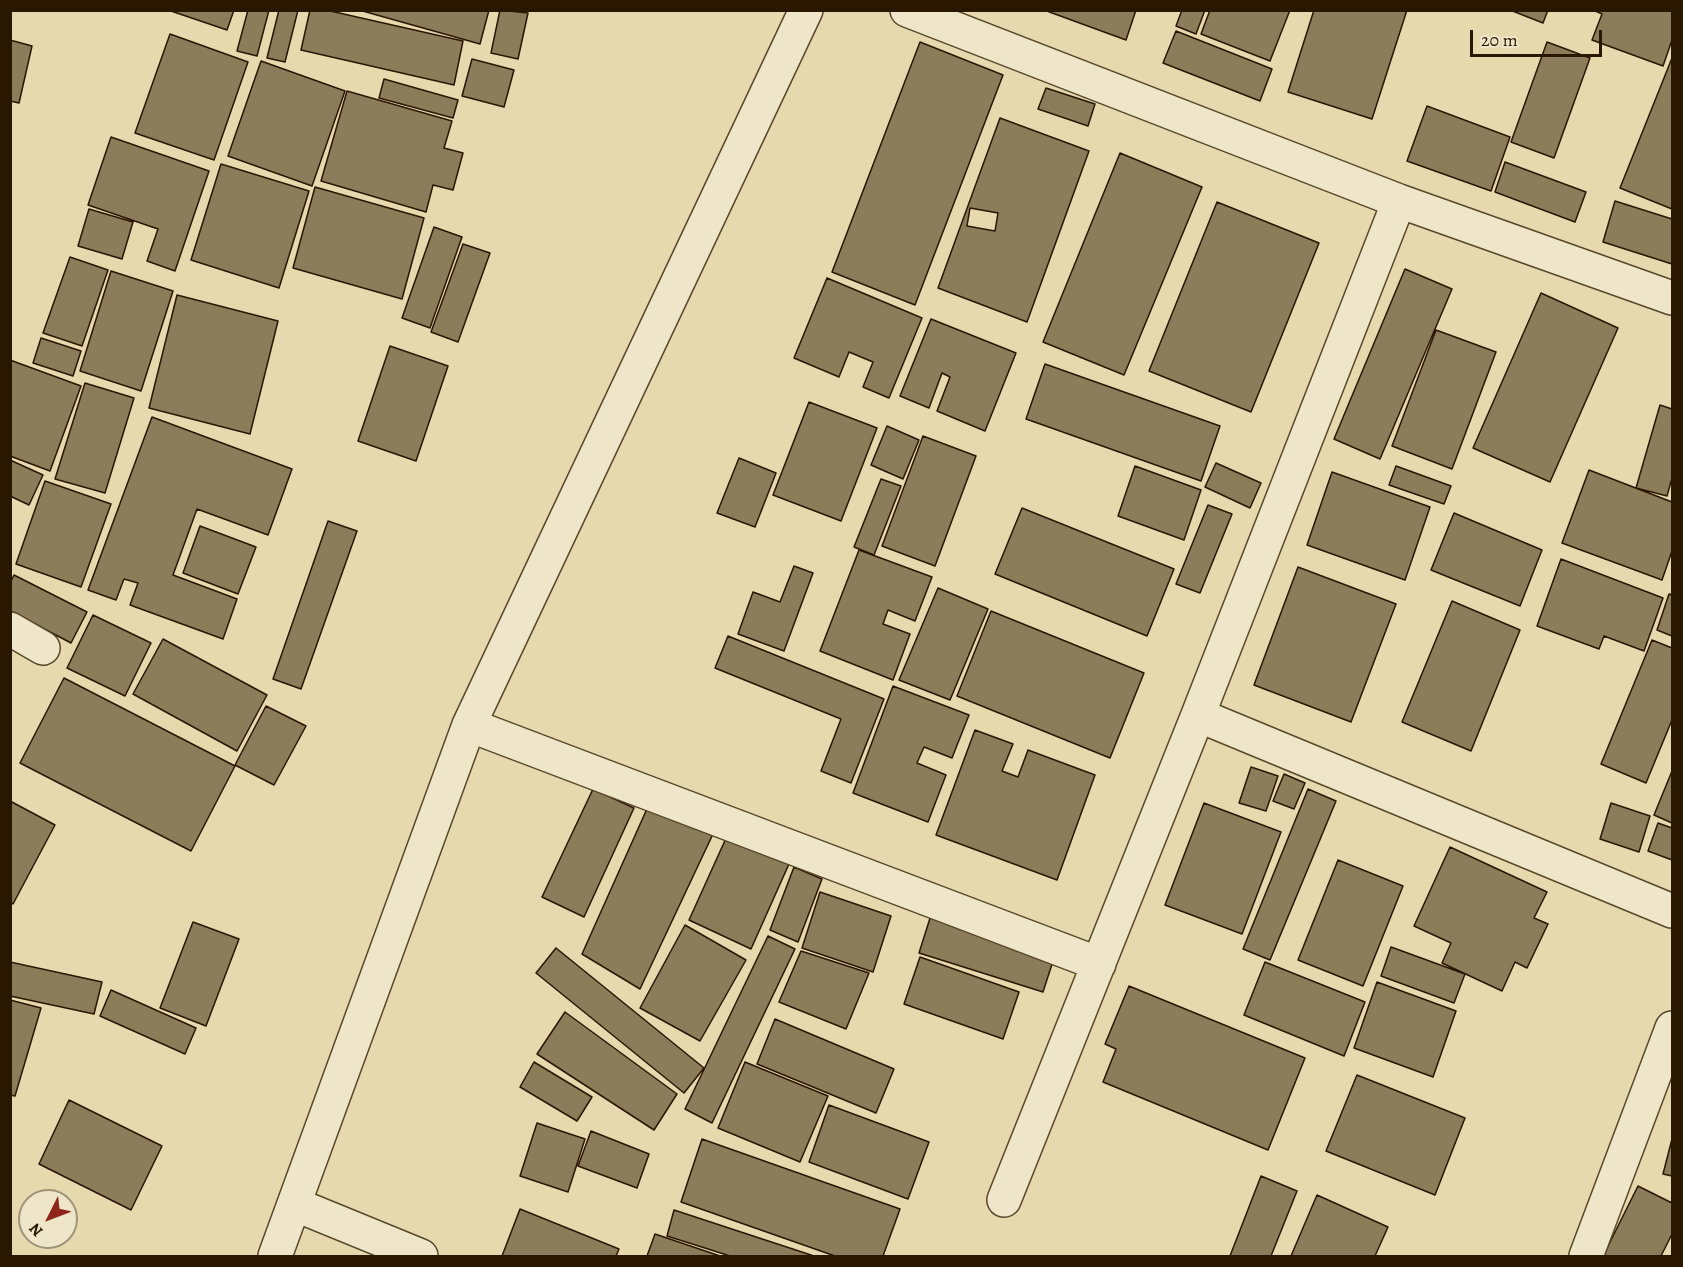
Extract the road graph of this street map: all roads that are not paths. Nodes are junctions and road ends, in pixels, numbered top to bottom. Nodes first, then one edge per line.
1 (806, 10) edge
2 (907, 10) edge
3 (1399, 201) junction
4 (1672, 298) edge
5 (10, 629) edge
6 (43, 648) dead end
7 (1198, 716) junction
8 (469, 725) junction
9 (1672, 912) edge
10 (1099, 964) junction
11 (1672, 1028) edge
12 (1004, 1200) dead end
13 (294, 1204) junction
14 (275, 1257) edge
15 (421, 1257) edge
16 (1586, 1257) edge

1 - 8 street
2 - 3 street
3 - 4 street
3 - 7 street
5 - 6 street
7 - 9 street
7 - 10 street
8 - 10 street
8 - 13 street
10 - 12 street
11 - 16 street
13 - 14 street
13 - 15 street

